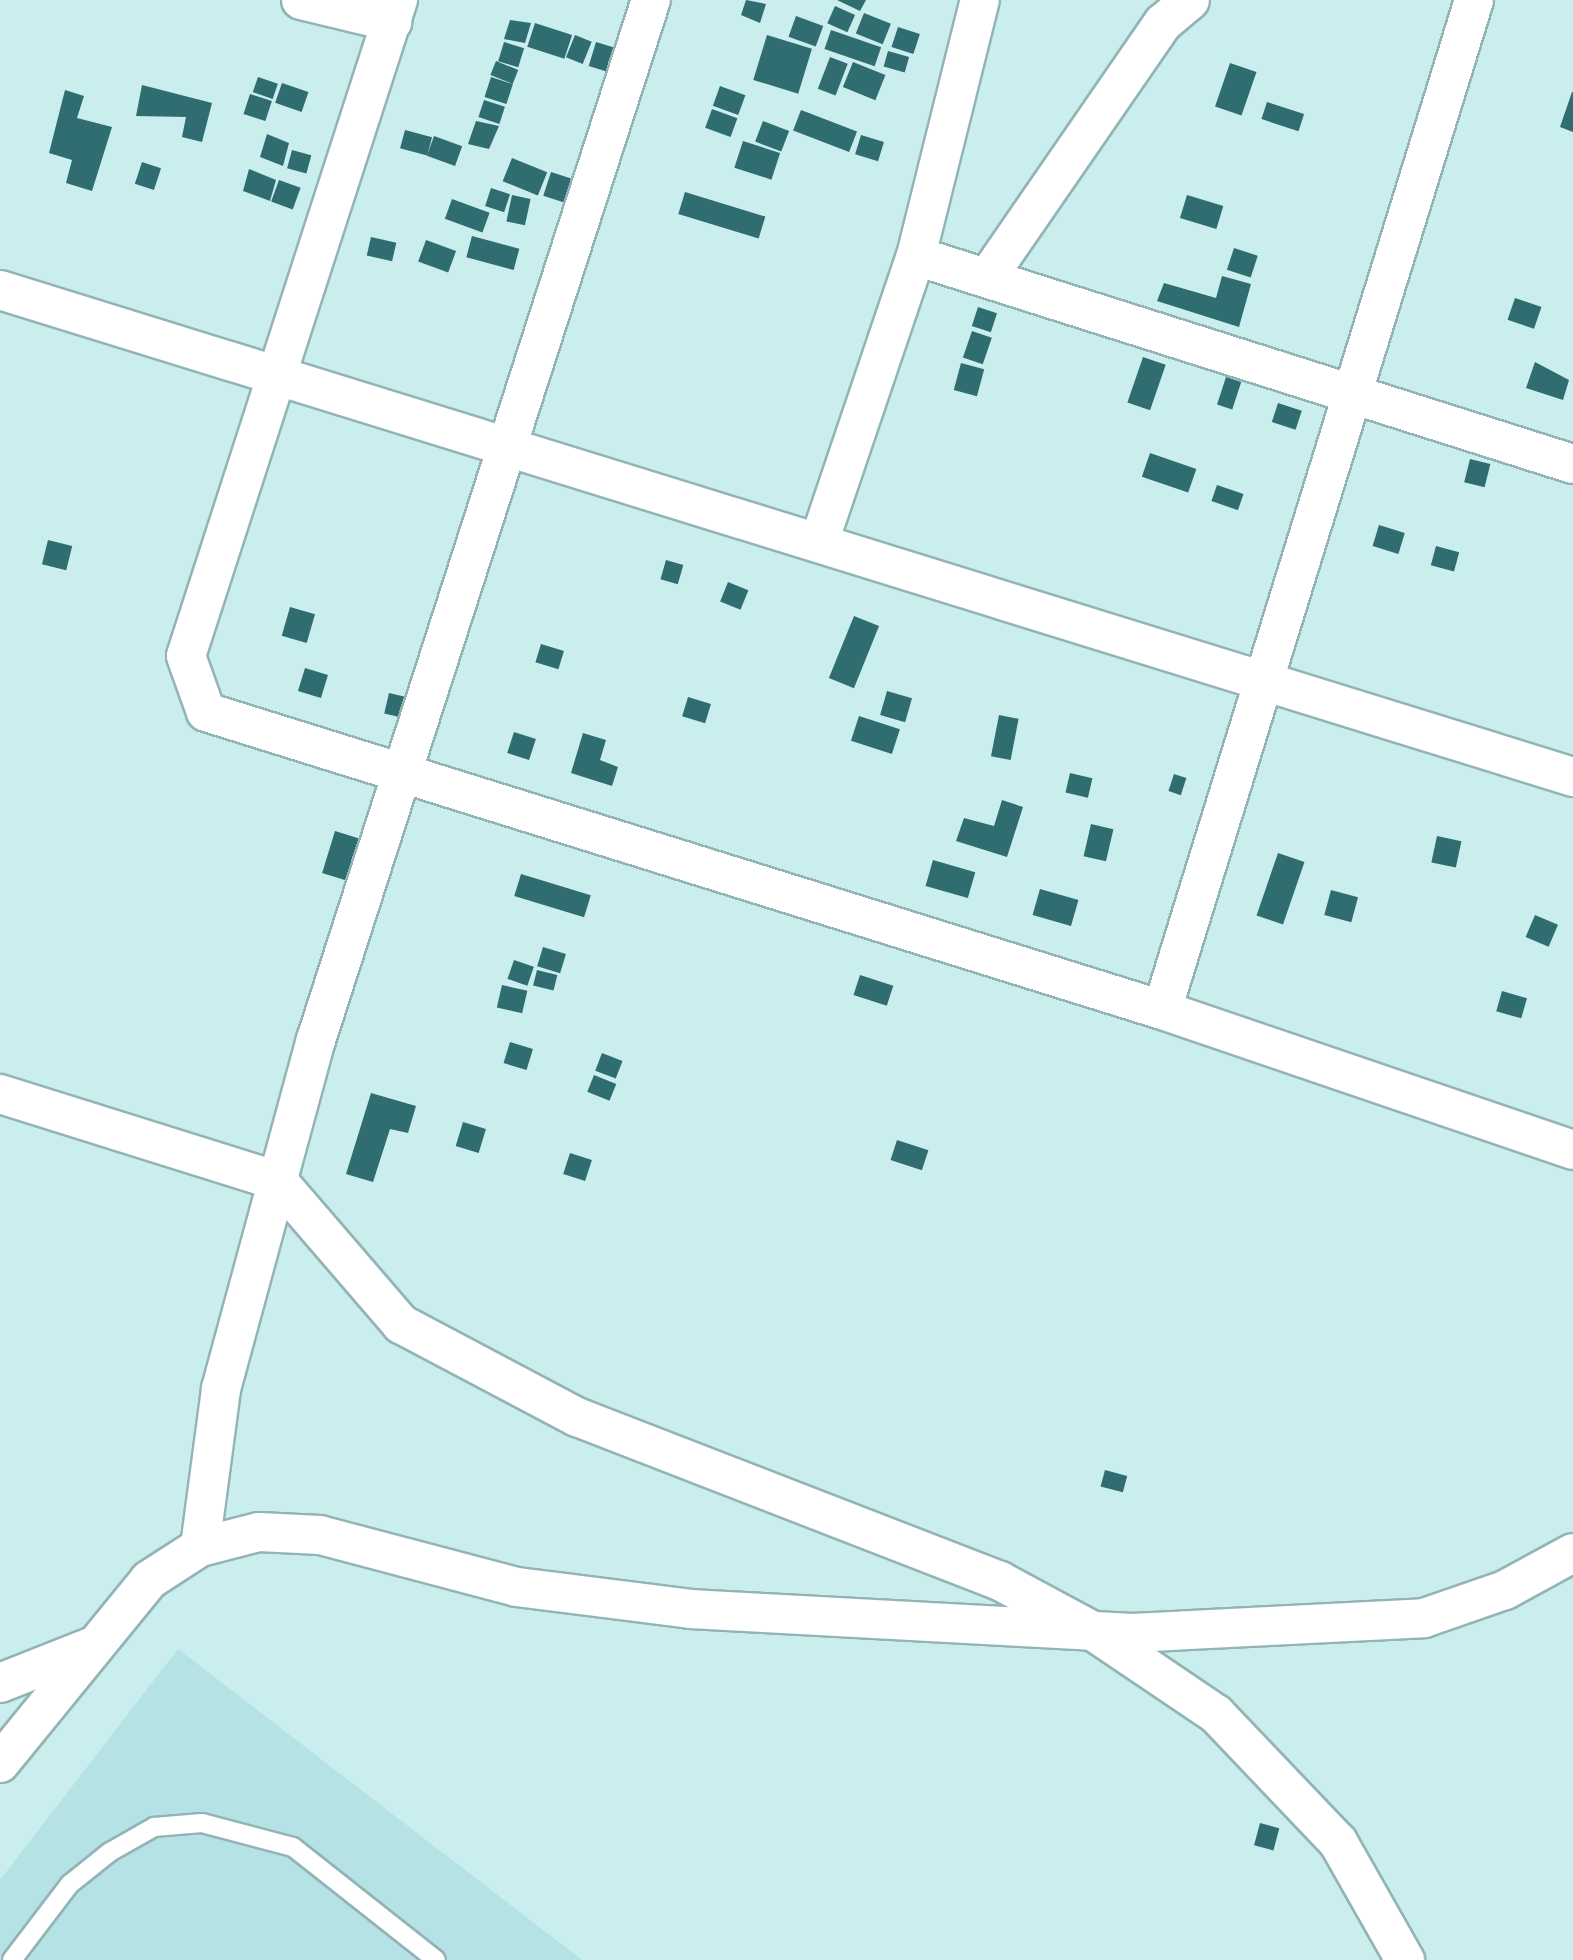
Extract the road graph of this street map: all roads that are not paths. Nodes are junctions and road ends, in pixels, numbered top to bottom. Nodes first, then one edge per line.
1 (301, 0) edge
2 (651, 0) edge
3 (980, 0) edge
4 (1190, 0) edge
5 (1474, 0) edge
6 (395, 11) edge
7 (916, 256) junction
8 (987, 278) junction
9 (0, 290) edge
10 (281, 377) junction
11 (1358, 394) junction
12 (508, 447) junction
13 (1573, 464) edge
14 (818, 542) junction
15 (1269, 679) junction
16 (406, 770) junction
17 (1573, 777) edge
18 (1162, 1010) junction
19 (0, 1094) edge
20 (1573, 1150) edge
21 (278, 1181) junction
22 (200, 1547) junction
23 (1573, 1552) edge
24 (1093, 1631) junction
25 (93, 1646) junction
26 (0, 1682) edge
27 (0, 1762) edge
28 (12, 1960) edge
29 (436, 1960) edge
30 (1405, 1960) edge

1 - 6 street
2 - 12 street
3 - 7 street
4 - 8 street
5 - 11 street
6 - 10 street
7 - 8 street
7 - 14 street
8 - 11 street
9 - 10 street
10 - 12 street
10 - 16 street
11 - 13 street
11 - 15 street
12 - 14 street
12 - 16 street
14 - 15 street
15 - 17 street
15 - 18 street
16 - 18 street
16 - 21 street
18 - 20 street
19 - 21 street
21 - 22 street
21 - 24 street
22 - 24 street
22 - 25 street
23 - 24 street
24 - 30 street
25 - 26 street
25 - 27 street
28 - 29 lane

